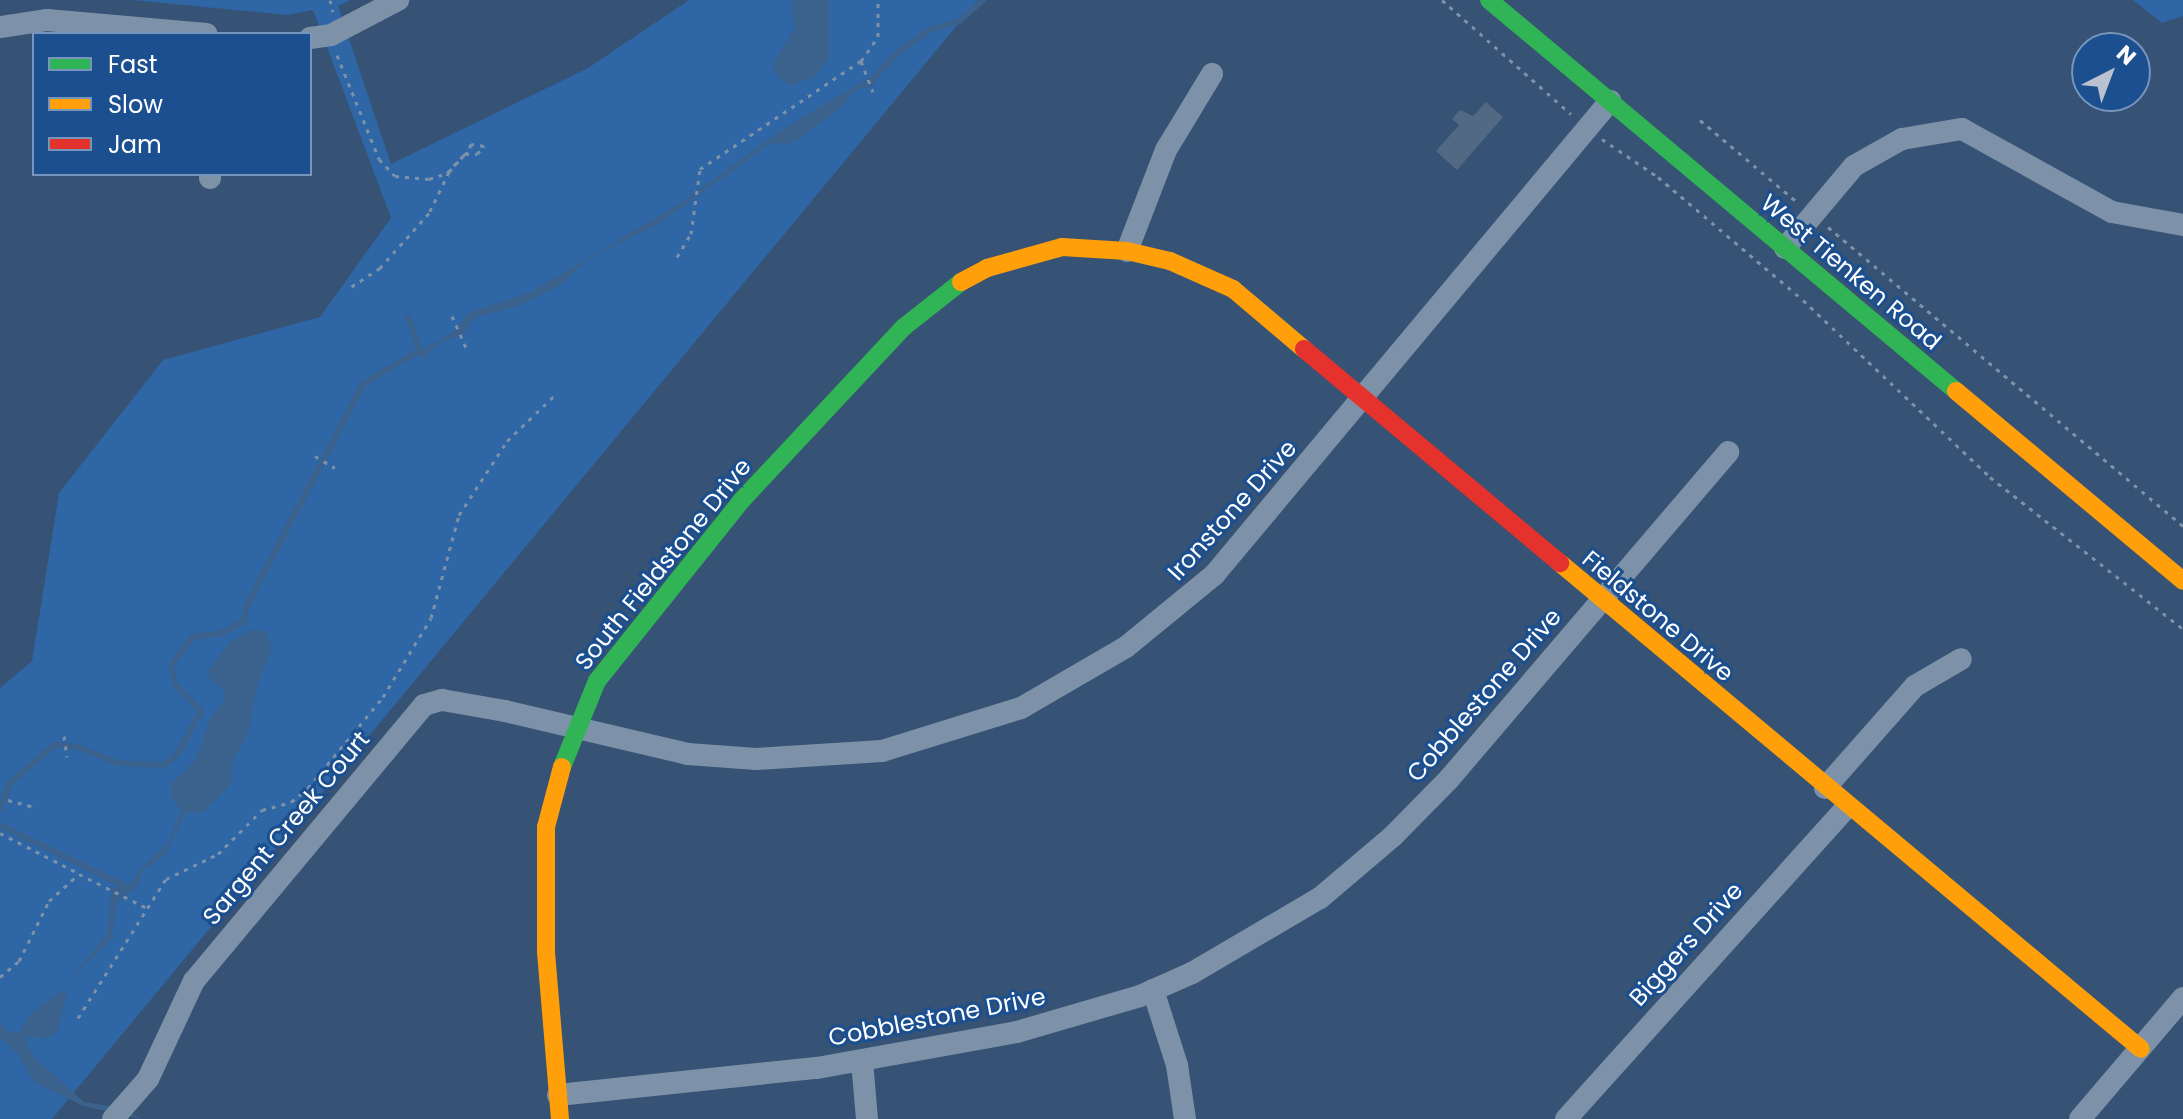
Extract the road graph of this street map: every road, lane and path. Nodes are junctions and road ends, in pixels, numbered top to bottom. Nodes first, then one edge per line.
1 (330, 0) edge
2 (398, 0) edge
3 (878, 0) edge
4 (1442, 0) edge
5 (1489, 0) edge
6 (0, 27) edge
7 (183, 32) edge
8 (335, 32) junction
9 (312, 38) edge
10 (861, 61) junction
11 (1212, 74) dead end
12 (873, 92) dead end
13 (1610, 101) junction
14 (1700, 120) dead end
15 (1588, 128) junction
16 (1810, 214) junction
17 (2183, 225) edge
18 (1785, 248) junction
19 (1127, 251) junction
20 (677, 257) dead end
21 (348, 289) dead end
22 (452, 316) dead end
23 (466, 347) dead end
24 (557, 393) dead end
25 (1363, 400) junction
26 (1728, 452) dead end
27 (315, 456) dead end
28 (335, 468) dead end
29 (2183, 526) edge
30 (2183, 581) edge
31 (1600, 599) junction
32 (2183, 629) edge
33 (1961, 659) dead end
34 (577, 727) junction
35 (64, 736) dead end
36 (67, 757) dead end
37 (1825, 788) junction
38 (8, 800) dead end
39 (1847, 807) junction
40 (37, 808) dead end
41 (0, 833) edge
42 (79, 874) junction
43 (145, 907) junction
44 (0, 977) edge
45 (1153, 990) junction
46 (2183, 998) edge
47 (78, 1018) dead end
48 (2141, 1049) junction
49 (862, 1061) junction
50 (558, 1095) junction
51 (113, 1119) edge
52 (560, 1119) edge
53 (867, 1119) edge
54 (1185, 1119) edge
55 (1566, 1119) edge
56 (2080, 1119) edge

1 - 8 path
2 - 8 street
3 - 10 path
4 - 15 path
5 - 13 street, West Tienken Road
6 - 7 street
8 - 9 street
8 - 21 path
10 - 12 path
10 - 20 path
11 - 19 street
13 - 15 street, Ironstone Drive
13 - 18 street, West Tienken Road
14 - 16 path
15 - 25 street, Ironstone Drive
15 - 32 path
16 - 17 street
16 - 18 street
16 - 29 path
18 - 30 street, West Tienken Road
19 - 25 street, Fieldstone Drive
19 - 34 street, South Fieldstone Drive
22 - 23 path
24 - 43 path
25 - 31 street, Fieldstone Drive
25 - 34 street, Ironstone Drive
26 - 31 street, Cobblestone Drive
27 - 28 path
31 - 37 street, Fieldstone Drive
31 - 45 street, Cobblestone Drive
33 - 37 street
34 - 50 street, South Fieldstone Drive
34 - 51 street, Sargent Creek Court
35 - 36 path
37 - 39 street, Fieldstone Drive
38 - 40 path
39 - 48 street, Fieldstone Drive
39 - 55 street, Biggers Drive
41 - 42 path
42 - 43 path
42 - 44 path
43 - 47 path
45 - 49 street, Cobblestone Drive
45 - 54 street
46 - 48 street
48 - 56 street
49 - 50 street, Cobblestone Drive
49 - 53 street
50 - 52 street, South Fieldstone Drive

